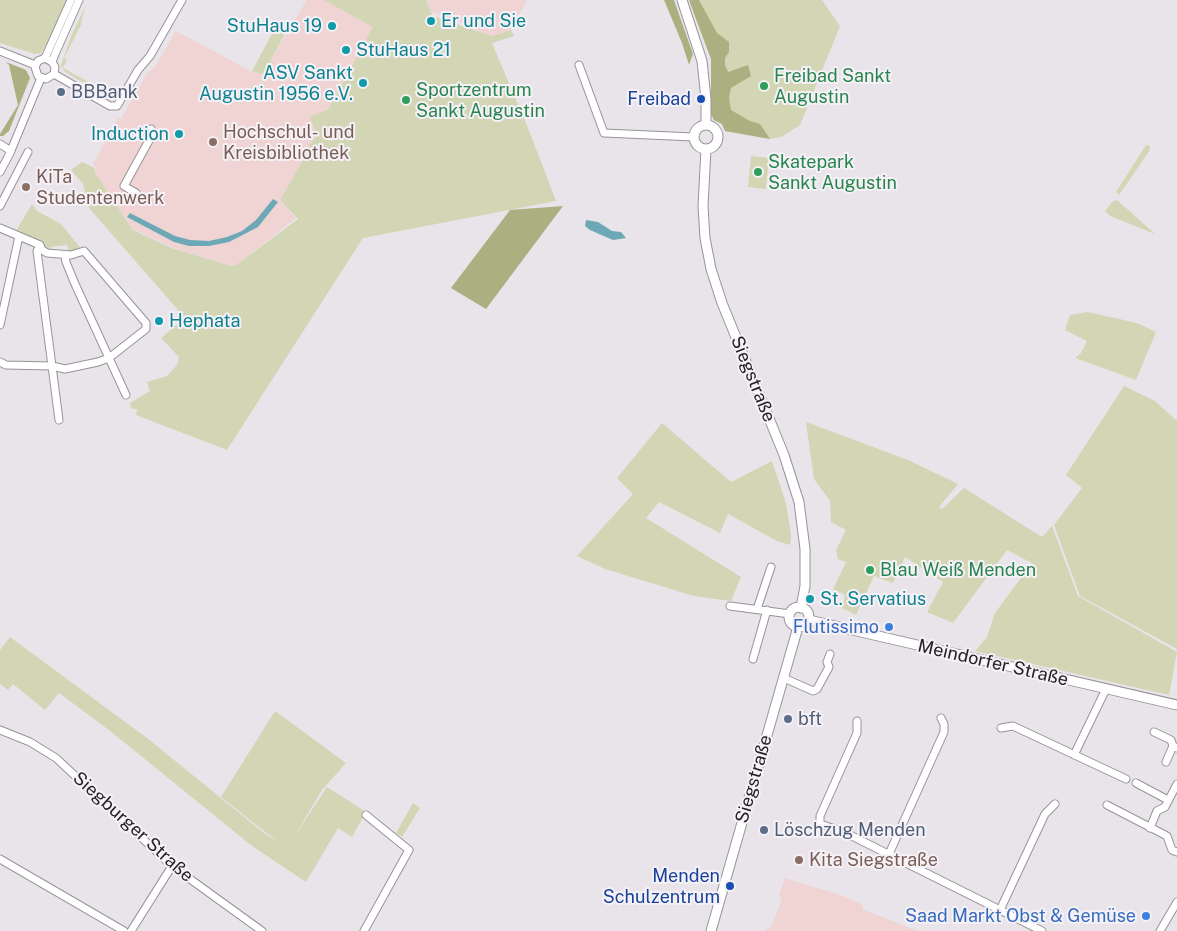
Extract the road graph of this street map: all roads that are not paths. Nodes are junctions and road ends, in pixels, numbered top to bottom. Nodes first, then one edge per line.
1 (71, 0) edge
2 (79, 0) edge
3 (182, 0) edge
4 (682, 0) edge
5 (0, 51) edge
6 (45, 58) junction
7 (52, 62) junction
8 (35, 65) junction
9 (579, 65) dead end
10 (54, 74) junction
11 (41, 78) junction
12 (706, 125) junction
13 (151, 129) dead end
14 (694, 136) junction
15 (0, 144) edge
16 (706, 149) junction
17 (11, 151) junction
18 (28, 152) dead end
19 (0, 172) edge
20 (136, 193) dead end
21 (0, 206) edge
22 (0, 228) edge
23 (19, 236) junction
24 (40, 245) junction
25 (65, 255) junction
26 (0, 325) edge
27 (109, 358) junction
28 (0, 362) edge
29 (52, 366) junction
30 (126, 395) dead end
31 (59, 420) dead end
32 (771, 567) dead end
33 (730, 606) dead end
34 (801, 608) junction
35 (757, 609) junction
36 (767, 610) junction
37 (790, 614) junction
38 (809, 620) junction
39 (798, 627) junction
40 (830, 654) dead end
41 (753, 659) dead end
42 (784, 678) junction
43 (1106, 689) junction
44 (1177, 705) edge
45 (941, 718) dead end
46 (857, 721) dead end
47 (1001, 728) dead end
48 (0, 730) edge
49 (1154, 732) dead end
50 (1175, 747) edge
51 (1074, 755) junction
52 (1166, 762) dead end
53 (1126, 780) dead end
54 (1136, 782) dead end
55 (1177, 784) edge
56 (1168, 800) junction
57 (1055, 804) dead end
58 (1107, 804) dead end
59 (366, 815) dead end
60 (1150, 828) junction
61 (1177, 852) edge
62 (889, 854) junction
63 (0, 859) edge
64 (172, 866) junction
65 (1177, 902) edge
66 (1000, 910) junction
67 (124, 931) edge
68 (131, 931) edge
69 (262, 931) edge
70 (364, 931) edge
71 (711, 931) edge
72 (1042, 931) edge
73 (1160, 931) edge

1 - 6 street
2 - 7 street
3 - 10 street
4 - 12 main road
5 - 8 street
6 - 7 street
6 - 8 street
7 - 10 street
8 - 11 street
9 - 14 street
10 - 11 street
11 - 17 street
12 - 14 main road
12 - 16 main road, Siegstraße
13 - 20 street
14 - 16 main road
15 - 17 street
16 - 34 main road, Siegstraße
17 - 19 street
18 - 21 street
22 - 23 street
23 - 24 street
23 - 26 street
24 - 25 street
24 - 29 street
25 - 27 street
25 - 27 street
27 - 29 street
27 - 30 street
28 - 29 street
29 - 31 street
32 - 35 street
33 - 35 street
34 - 37 main road
34 - 38 main road
35 - 36 street
36 - 37 street
36 - 41 street
37 - 39 main road
38 - 39 main road
38 - 43 main road, Meindorfer Straße
39 - 42 main road, Siegstraße
40 - 42 street
42 - 71 main road, Siegstraße
43 - 44 main road, Meindorfer Straße
43 - 51 street
45 - 62 street
46 - 62 street
47 - 51 street
48 - 64 street, Siegburger Straße
49 - 50 street
50 - 52 street
51 - 53 street
54 - 56 street
55 - 56 street
56 - 60 street
57 - 66 street
58 - 60 street
59 - 70 street
60 - 61 street
62 - 66 street
63 - 67 street
64 - 68 street
64 - 69 street, Siegburger Straße
65 - 73 street
66 - 72 street

